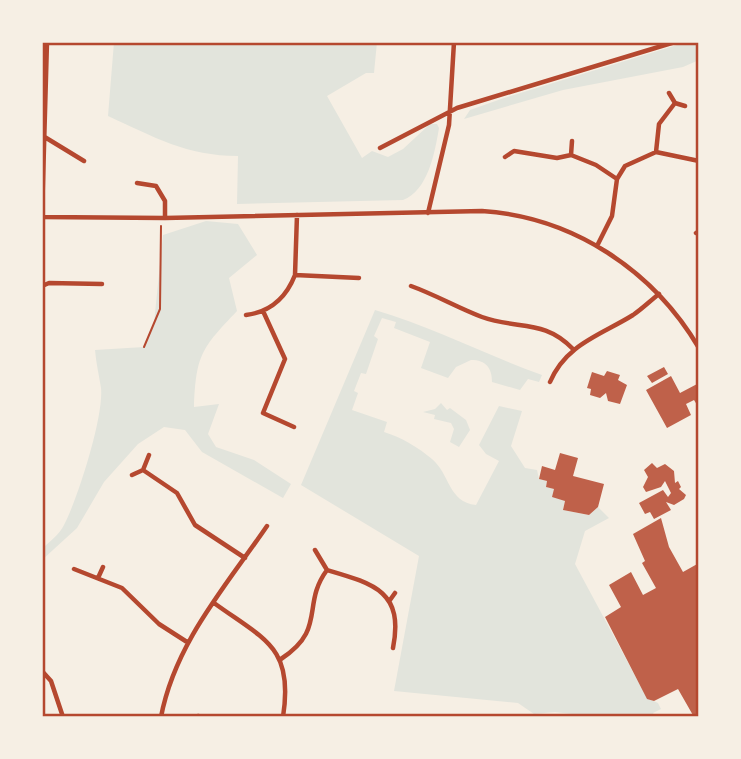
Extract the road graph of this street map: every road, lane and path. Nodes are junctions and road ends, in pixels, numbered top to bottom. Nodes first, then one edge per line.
1 (47, 42) edge
2 (454, 42) edge
3 (675, 42) edge
4 (669, 93) dead end
5 (675, 103) junction
6 (685, 106) dead end
7 (451, 112) junction
8 (43, 136) edge
9 (572, 141) dead end
10 (380, 148) dead end
11 (656, 152) junction
12 (571, 155) junction
13 (505, 157) dead end
14 (84, 161) dead end
15 (699, 161) edge
16 (617, 178) junction
17 (137, 183) dead end
18 (428, 213) junction
19 (296, 215) junction
20 (42, 217) edge
21 (163, 218) junction
22 (597, 246) junction
23 (295, 275) junction
24 (359, 278) dead end
25 (102, 284) dead end
26 (42, 286) edge
27 (411, 286) dead end
28 (659, 294) junction
29 (263, 311) junction
30 (246, 315) dead end
31 (144, 347) dead end
32 (699, 348) edge
33 (573, 349) junction
34 (550, 382) dead end
35 (294, 427) dead end
36 (149, 455) dead end
37 (143, 470) junction
38 (132, 475) dead end
39 (267, 526) dead end
40 (315, 550) dead end
41 (245, 558) junction
42 (103, 567) dead end
43 (74, 569) dead end
44 (327, 570) junction
45 (98, 578) junction
46 (395, 593) dead end
47 (390, 600) junction
48 (214, 603) junction
49 (187, 642) junction
50 (393, 648) dead end
51 (281, 659) junction
52 (42, 671) edge
53 (63, 717) edge
54 (161, 717) edge
55 (283, 717) edge

1 - 8 street
2 - 7 street
3 - 7 street
4 - 5 street
5 - 6 street
5 - 11 street
7 - 10 street
7 - 18 street
8 - 14 street
8 - 20 street
9 - 12 street
11 - 15 street
11 - 16 street
12 - 13 street
12 - 16 street
16 - 22 street
17 - 21 street
18 - 19 street
18 - 22 street
19 - 21 street
19 - 23 street
20 - 21 street
21 - 31 path
22 - 28 street
23 - 24 street
23 - 29 street
25 - 26 street
27 - 33 street
28 - 32 street
28 - 33 street
29 - 30 street
29 - 35 street
33 - 34 street
36 - 37 street
37 - 38 street
37 - 41 street
39 - 41 street
40 - 44 street
41 - 48 street
42 - 45 street
43 - 45 street
44 - 47 street
44 - 51 street
45 - 49 street
46 - 47 street
47 - 50 street
48 - 49 street
48 - 51 street
49 - 54 street
51 - 55 street
52 - 53 street

